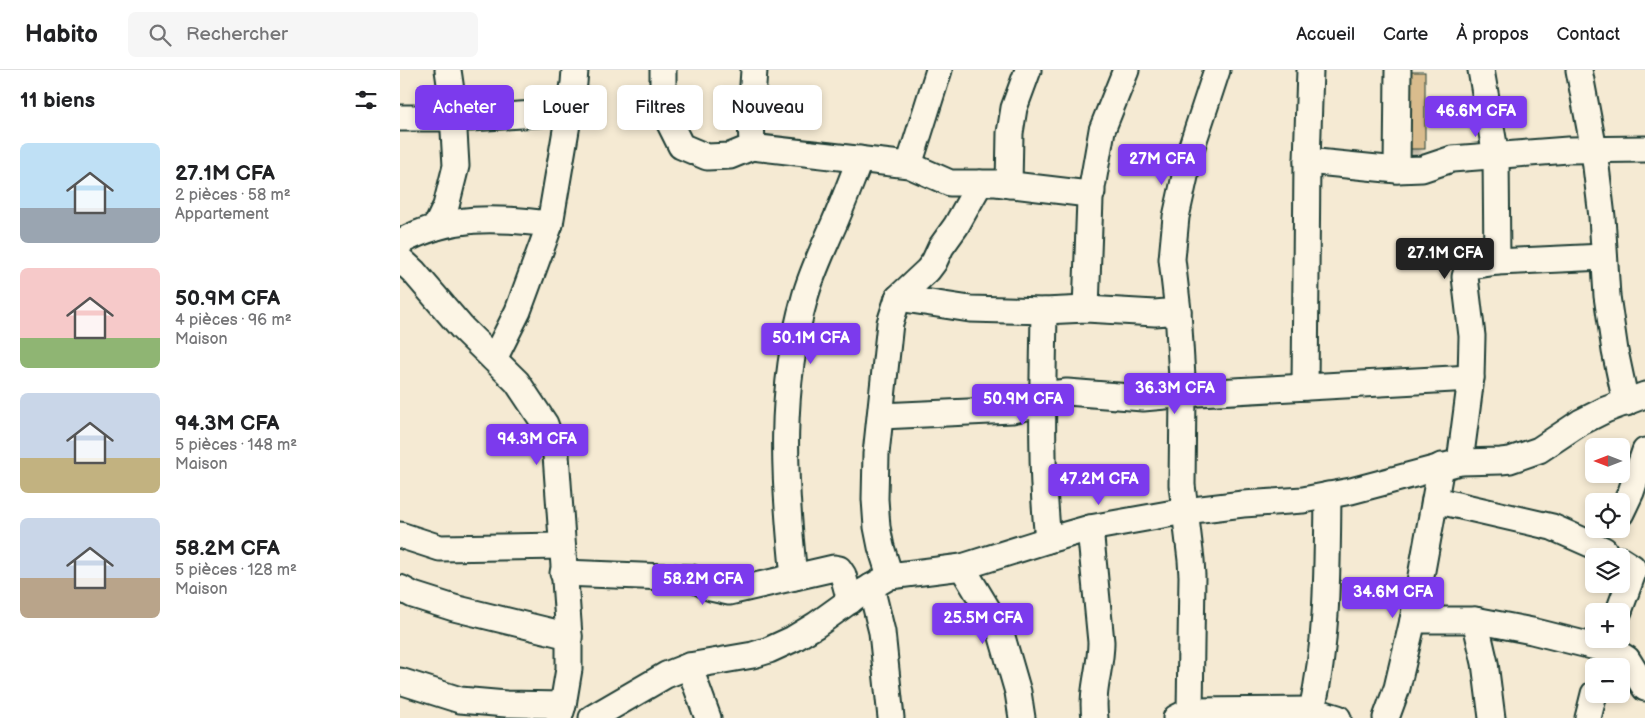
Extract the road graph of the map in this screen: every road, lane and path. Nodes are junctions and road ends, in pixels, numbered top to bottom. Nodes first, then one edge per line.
1 (448, 70) edge
2 (575, 70) edge
3 (663, 70) edge
4 (754, 70) edge
5 (939, 70) edge
6 (1028, 70) edge
7 (1126, 70) edge
8 (1217, 70) edge
9 (1310, 70) edge
10 (1398, 70) edge
11 (1481, 70) edge
12 (1579, 70) edge
13 (450, 85) edge
14 (573, 85) edge
15 (400, 118) edge
16 (415, 118) edge
17 (454, 130) edge
18 (566, 130) edge
19 (752, 147) junction
20 (1645, 149) edge
21 (1594, 150) junction
22 (1496, 156) junction
23 (860, 159) junction
24 (1307, 161) junction
25 (909, 164) junction
26 (1397, 170) junction
27 (980, 183) junction
28 (1009, 186) junction
29 (1092, 192) junction
30 (550, 224) junction
31 (436, 227) junction
32 (400, 242) edge
33 (1604, 257) junction
34 (400, 259) edge
35 (1497, 262) junction
36 (898, 298) junction
37 (1086, 309) junction
38 (1044, 311) junction
39 (1178, 311) junction
40 (494, 359) junction
41 (1471, 378) junction
42 (1305, 387) junction
43 (1183, 394) junction
44 (1043, 395) junction
45 (1636, 399) edge
46 (881, 416) junction
47 (1645, 451) edge
48 (1451, 464) junction
49 (1630, 494) edge
50 (1328, 495) junction
51 (1435, 500) junction
52 (1185, 511) junction
53 (1090, 528) junction
54 (400, 535) edge
55 (1048, 540) junction
56 (562, 546) junction
57 (1611, 548) edge
58 (1630, 565) edge
59 (962, 567) junction
60 (563, 573) junction
61 (794, 577) junction
62 (1630, 581) edge
63 (880, 582) junction
64 (400, 588) edge
65 (850, 601) junction
66 (1412, 620) junction
67 (1475, 620) junction
68 (569, 636) junction
69 (1604, 652) edge
70 (690, 666) junction
71 (400, 680) edge
72 (1645, 688) edge
73 (1592, 703) edge
74 (1312, 710) junction
75 (561, 712) edge
76 (607, 714) edge
77 (1183, 714) edge
78 (708, 718) edge
79 (891, 718) edge
80 (1022, 718) edge
81 (1095, 718) edge
82 (1338, 718) edge
83 (1386, 718) edge
84 (1492, 718) edge
85 (1588, 718) edge

1 - 13 street
2 - 14 street
3 - 19 street
4 - 19 street
5 - 25 street
6 - 28 street
7 - 29 street
8 - 39 street
9 - 24 street
10 - 26 street
11 - 22 street
12 - 21 street
15 - 16 street
17 - 31 street
18 - 30 street
19 - 23 street
20 - 21 street
21 - 22 street
21 - 33 street
22 - 26 street
22 - 35 street
23 - 25 street
23 - 61 street
24 - 26 street
24 - 42 street
25 - 27 street
27 - 28 street
27 - 36 street
28 - 29 street
29 - 37 street
30 - 31 street
30 - 40 street
31 - 32 street
33 - 35 street
33 - 45 street
34 - 40 street
35 - 41 street
36 - 38 street
36 - 46 street
37 - 38 street
37 - 39 street
38 - 44 street
39 - 43 street
40 - 56 street
41 - 42 street
41 - 48 street
42 - 43 street
43 - 44 street
43 - 52 street
44 - 46 street
44 - 55 street
45 - 48 street
46 - 63 street
47 - 49 street
48 - 50 street
48 - 51 street
50 - 52 street
50 - 74 street
51 - 57 street
51 - 66 street
52 - 53 street
52 - 77 street
53 - 55 street
53 - 81 street
54 - 56 street
55 - 59 street
56 - 60 street
58 - 62 street
59 - 63 street
59 - 80 street
60 - 61 street
60 - 68 street
61 - 65 street
63 - 65 street
63 - 79 street
64 - 68 street
65 - 70 street
66 - 67 street
66 - 83 street
67 - 69 street
67 - 84 street
68 - 75 street
69 - 72 street
70 - 76 street
70 - 78 street
71 - 75 street
73 - 85 street
74 - 77 street
74 - 82 street

